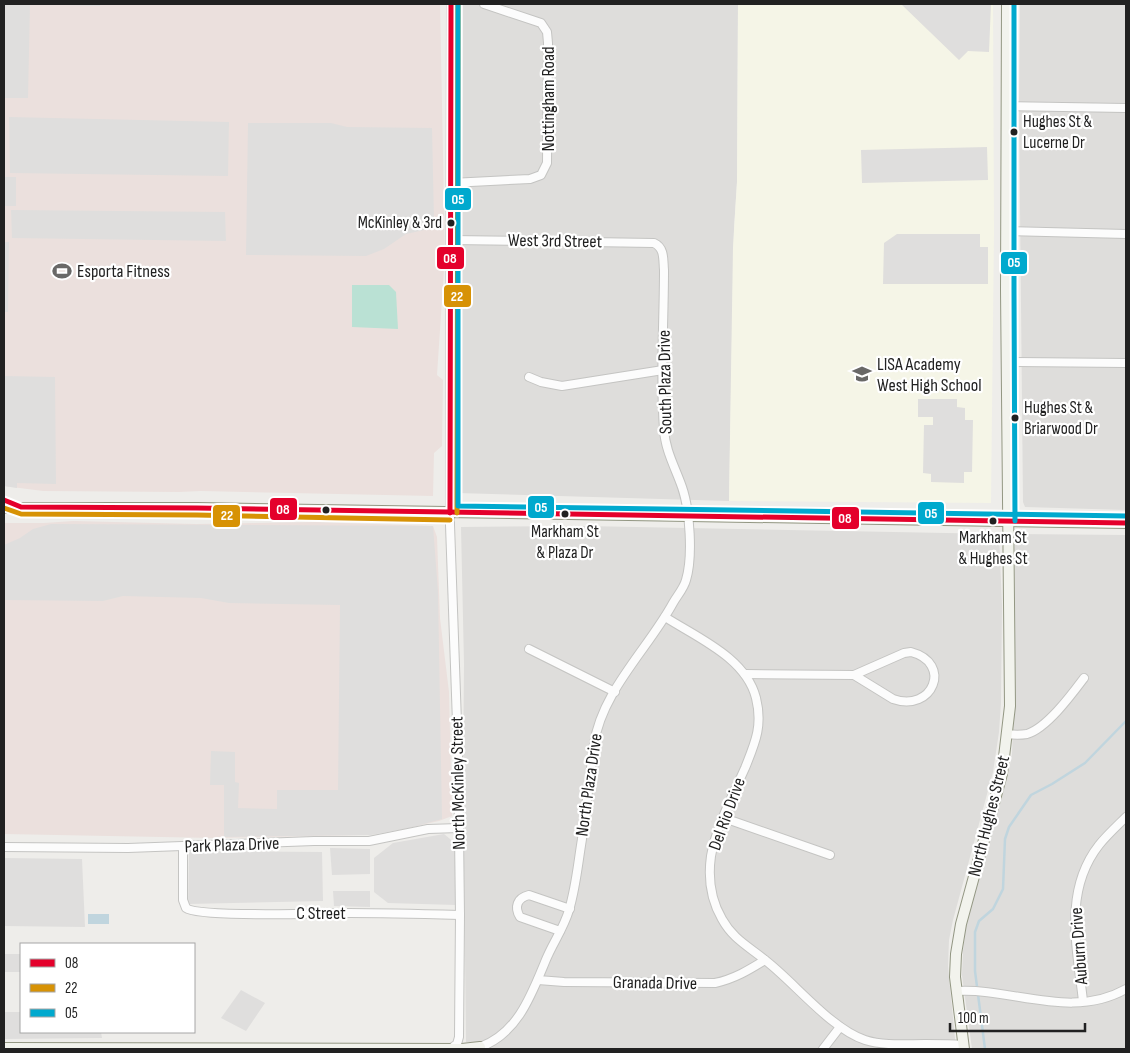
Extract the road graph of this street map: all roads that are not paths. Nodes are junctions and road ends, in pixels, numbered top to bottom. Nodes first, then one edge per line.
1 (451, 4) edge
2 (484, 4) edge
3 (1007, 4) edge
4 (1006, 106) junction
5 (1126, 108) edge
6 (451, 183) junction
7 (1007, 232) junction
8 (1126, 234) edge
9 (451, 240) junction
10 (658, 245) joint
11 (1007, 362) junction
12 (1126, 363) edge
13 (663, 370) junction
14 (529, 377) dead end
15 (4, 500) edge
16 (21, 507) junction
17 (4, 508) edge
18 (450, 513) junction
19 (688, 516) junction
20 (1008, 520) junction
21 (1126, 523) edge
22 (665, 618) junction
23 (528, 649) dead end
24 (745, 674) junction
25 (854, 675) junction
26 (1084, 678) dead end
27 (615, 692) junction
28 (1007, 734) junction
29 (1126, 817) edge
30 (724, 818) junction
31 (459, 828) junction
32 (4, 847) edge
33 (183, 847) junction
34 (830, 855) dead end
35 (570, 909) junction
36 (460, 915) junction
37 (560, 931) junction
38 (765, 960) junction
39 (538, 980) junction
40 (1126, 989) edge
41 (957, 991) junction
42 (1083, 1001) junction
43 (840, 1027) junction
44 (963, 1047) edge
45 (4, 1048) edge
46 (483, 1048) edge
47 (450, 1049) edge
48 (823, 1049) edge

1 - 6 street, North McKinley Street
2 - 6 street, Nottingham Road
3 - 4 street, North Hughes Street
4 - 5 street
4 - 7 street, North Hughes Street
6 - 9 street, North McKinley Street
7 - 8 street
7 - 11 street, North Hughes Street
9 - 10 street, West 3rd Street
9 - 18 street, North McKinley Street
10 - 13 street, South Plaza Drive
11 - 12 street
11 - 20 street, North Hughes Street
13 - 14 street
13 - 19 street, South Plaza Drive
15 - 16 street
16 - 17 street
16 - 18 street
18 - 19 street
18 - 31 street, North McKinley Street
19 - 20 street
19 - 22 street, North Plaza Drive
20 - 21 street
20 - 28 street, North Hughes Street
22 - 24 street, Del Rio Drive
22 - 27 street, North Plaza Drive
23 - 27 street
24 - 25 street
24 - 30 street, Del Rio Drive
25 - 25 street
26 - 28 street
27 - 35 street, North Plaza Drive
28 - 41 street, North Hughes Street
29 - 42 street, Auburn Drive
30 - 34 street
30 - 38 street, Del Rio Drive
31 - 33 street, Park Plaza Drive
31 - 36 street, North McKinley Street
32 - 33 street, Park Plaza Drive
33 - 36 street, C Street
35 - 37 street, North Plaza Drive
35 - 37 street
36 - 47 street, North McKinley Street
37 - 39 street, North Plaza Drive
38 - 39 street, Granada Drive
38 - 43 street, Del Rio Drive
39 - 46 street, North Plaza Drive
40 - 42 street
41 - 42 street
41 - 44 street, North Hughes Street
43 - 44 street, Del Rio Drive
43 - 48 street
45 - 47 street
46 - 47 street

